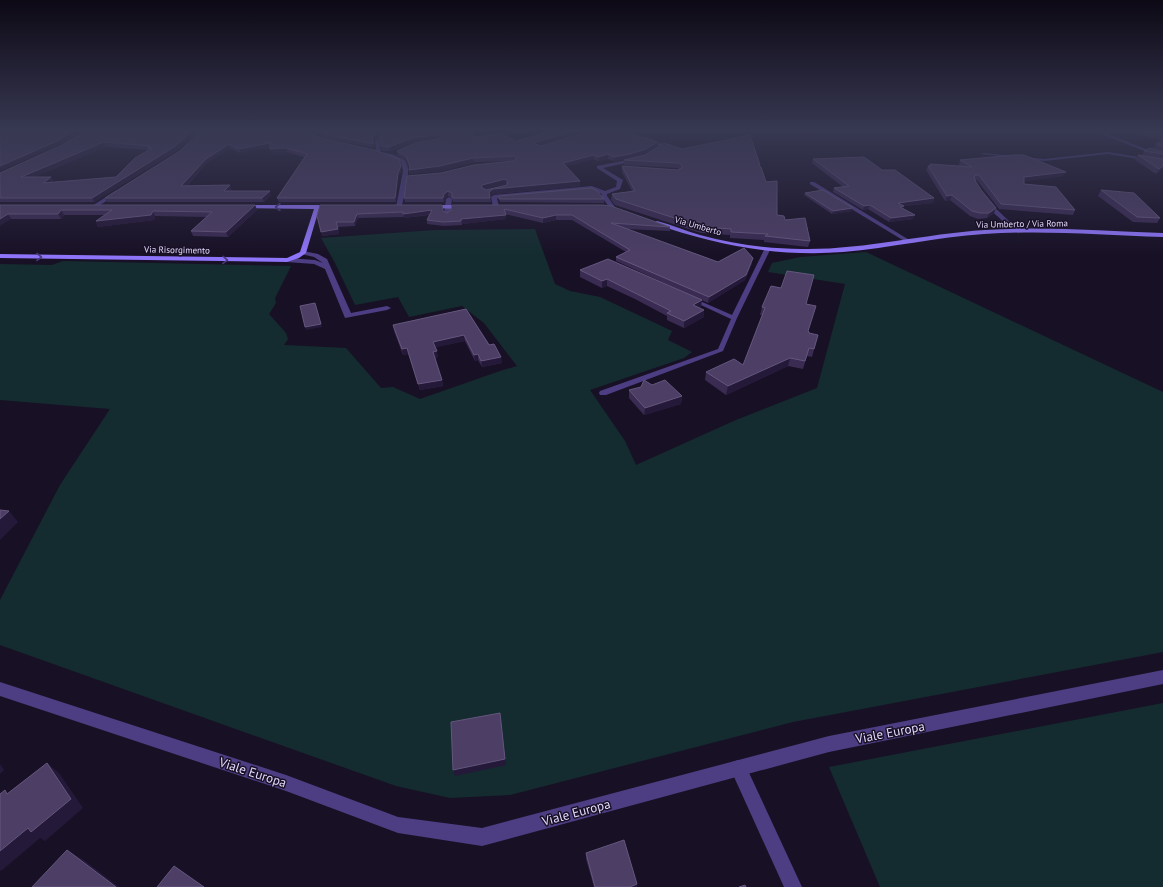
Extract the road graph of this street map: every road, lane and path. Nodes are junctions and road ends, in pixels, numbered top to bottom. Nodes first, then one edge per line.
1 (406, 171) edge
2 (606, 171) edge
3 (409, 177) edge
4 (402, 178) junction
5 (812, 183) dead end
6 (121, 190) edge
7 (604, 193) junction
8 (450, 199) edge
9 (984, 199) edge
10 (88, 206) edge
11 (95, 206) junction
12 (111, 206) edge
13 (602, 206) edge
14 (234, 207) edge
15 (317, 207) junction
16 (339, 207) edge
17 (392, 207) edge
18 (399, 207) junction
19 (406, 207) edge
20 (426, 207) edge
21 (448, 207) junction
22 (467, 207) edge
23 (496, 207) edge
24 (612, 207) junction
25 (619, 210) edge
26 (447, 214) edge
27 (647, 220) edge
28 (1021, 231) junction
29 (1163, 235) edge
30 (908, 241) junction
31 (767, 250) junction
32 (834, 250) joint
33 (303, 253) junction
34 (0, 256) edge
35 (286, 260) junction
36 (329, 268) junction
37 (686, 296) edge
38 (387, 308) dead end
39 (734, 318) junction
40 (603, 393) dead end
41 (1163, 677) edge
42 (0, 689) edge
43 (738, 768) junction
44 (793, 887) edge

1 - 4 street
2 - 7 street
3 - 4 street
4 - 18 street
5 - 30 lane
6 - 11 street
7 - 23 street
7 - 24 street
8 - 21 street
9 - 28 lane
10 - 11 main road
11 - 12 main road
13 - 24 main road
15 -> 14 main road
15 - 16 main road
15 - 33 main road
17 - 18 main road
18 - 19 main road
20 - 21 main road
21 - 22 main road
21 - 26 street
24 - 25 main road
27 - 31 main road, Via Umberto
28 - 29 main road, Via Umberto / Via Roma
28 - 30 main road, Via Umberto / Via Roma
30 - 32 main road, Via Umberto / Via Roma
31 - 32 main road, Via Umberto
31 - 39 lane
33 - 35 main road, Via Risorgimento
33 - 36 street
34 -> 35 main road, Via Risorgimento
35 - 36 street
36 - 38 street
37 - 39 lane
39 - 40 lane
41 - 43 street, Viale Europa
42 - 43 street, Viale Europa
43 - 44 street

